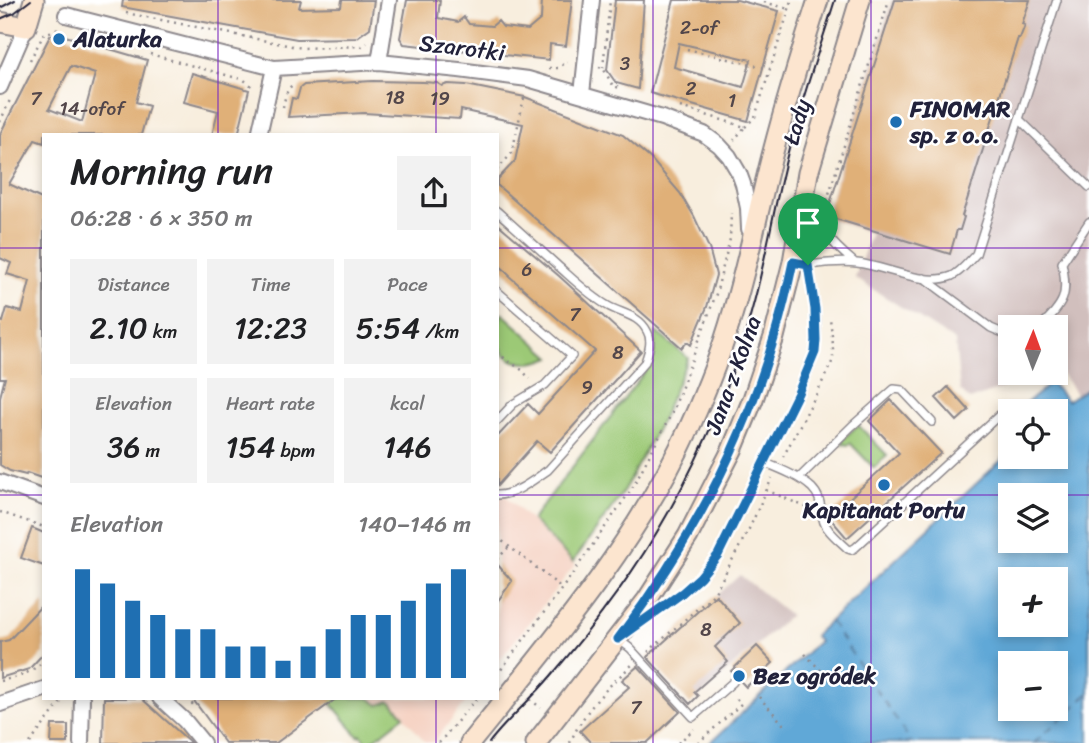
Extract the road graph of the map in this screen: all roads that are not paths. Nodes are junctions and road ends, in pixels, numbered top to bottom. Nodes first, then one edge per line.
1 (34, 0) edge
2 (389, 0) edge
3 (592, 0) edge
4 (818, 0) edge
5 (860, 0) edge
6 (1057, 0) edge
7 (66, 15) dead end
8 (0, 22) edge
9 (26, 27) junction
10 (379, 62) junction
11 (274, 68) junction
12 (7, 88) edge
13 (582, 94) junction
14 (1019, 119) junction
15 (259, 133) edge
16 (805, 184) junction
17 (1089, 187) edge
18 (760, 205) joint
19 (499, 213) edge
20 (1089, 222) edge
21 (855, 262) junction
22 (801, 264) junction
23 (746, 265) junction
24 (923, 278) junction
25 (499, 293) edge
26 (1052, 315) edge
27 (998, 331) edge
28 (998, 416) edge
29 (499, 419) edge
30 (932, 422) dead end
31 (763, 462) junction
32 (799, 478) junction
33 (0, 482) edge
34 (499, 495) edge
35 (42, 497) edge
36 (618, 639) junction
37 (730, 685) road end
38 (42, 689) edge
39 (82, 700) edge
40 (162, 700) edge
41 (0, 704) edge
42 (546, 734) edge
43 (81, 743) edge
44 (203, 743) edge
45 (470, 743) edge

1 - 9 street
2 - 10 street
3 - 13 street
4 - 18 street, Łady
5 - 16 street, Łady
6 - 14 lane
7 - 11 street, Szarotki
8 - 9 street
9 - 12 street
10 - 11 street, Szarotki
10 - 13 street, Szarotki
11 - 15 street
13 - 23 street, Szarotki
14 - 17 lane
14 - 24 lane
16 - 21 lane
16 - 22 street, Łady
18 - 23 street, Jana z Kolna
19 - 34 lane
20 - 26 lane
21 - 22 lane
21 - 24 lane
22 - 31 lane, Jana z Kolna
22 - 36 street, Jana z Kolna
23 - 45 street, Jana z Kolna
24 - 27 lane
25 - 29 lane
28 - 32 lane
30 - 32 lane
31 - 32 lane
31 - 36 lane, Jana z Kolna
33 - 35 street
36 - 37 lane
36 - 42 street, Jana z Kolna
38 - 41 street
39 - 43 street
40 - 44 street

